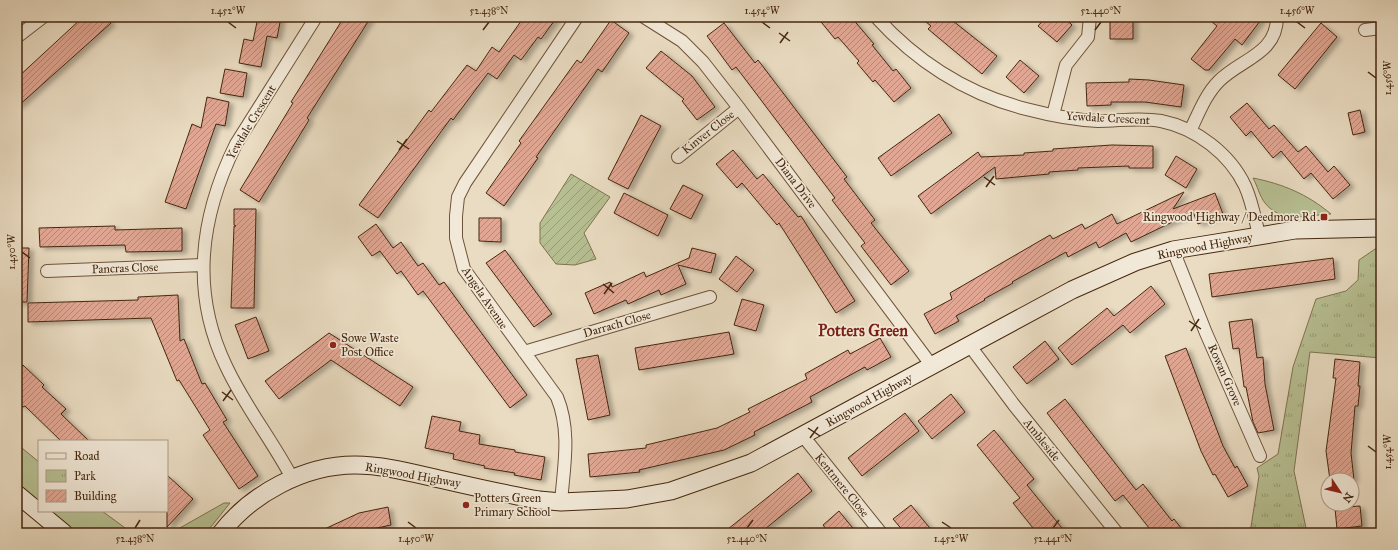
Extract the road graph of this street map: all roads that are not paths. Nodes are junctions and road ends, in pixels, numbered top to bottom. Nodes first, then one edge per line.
1 (43, 17) edge
2 (316, 17) edge
3 (577, 17) edge
4 (644, 17) edge
5 (876, 17) edge
6 (1090, 17) edge
7 (1277, 17) edge
8 (1381, 28) edge
9 (1365, 30) dead end
10 (17, 37) edge
11 (739, 108) junction
12 (1053, 115) junction
13 (1190, 132) junction
14 (678, 157) dead end
15 (1381, 228) edge
16 (1260, 235) junction
17 (1173, 250) junction
18 (204, 265) junction
19 (47, 271) dead end
20 (710, 297) dead end
21 (970, 346) junction
22 (524, 352) junction
23 (932, 366) junction
24 (803, 436) junction
25 (1260, 456) dead end
26 (292, 478) junction
27 (17, 494) edge
28 (561, 502) junction
29 (38, 511) edge
30 (39, 512) edge
31 (64, 533) edge
32 (221, 533) edge
33 (881, 533) edge
34 (1117, 533) edge

1 - 10 street
2 - 18 street, Yewdale Crescent
3 - 22 street, Angela Avenue
4 - 11 street, Diana Drive
5 - 12 street, Yewdale Crescent
6 - 12 street
7 - 13 street
8 - 9 street
11 - 14 street, Kinver Close
11 - 23 street, Diana Drive
12 - 13 street, Yewdale Crescent
13 - 16 street, Yewdale Crescent
15 - 16 street, Ringwood Highway
16 - 17 street, Ringwood Highway
17 - 21 street, Ringwood Highway
17 - 25 street, Rowan Grove
18 - 19 street, Pancras Close
18 - 26 street, Yewdale Crescent
20 - 22 street, Darrach Close
21 - 23 street, Ringwood Highway
21 - 34 street, Ambleside
22 - 28 street, Angela Avenue
23 - 24 street, Ringwood Highway
24 - 28 street, Ringwood Highway
24 - 33 street, Kentmere Close
26 - 28 street, Ringwood Highway
26 - 32 street, Ringwood Highway
27 - 29 street
30 - 31 street

